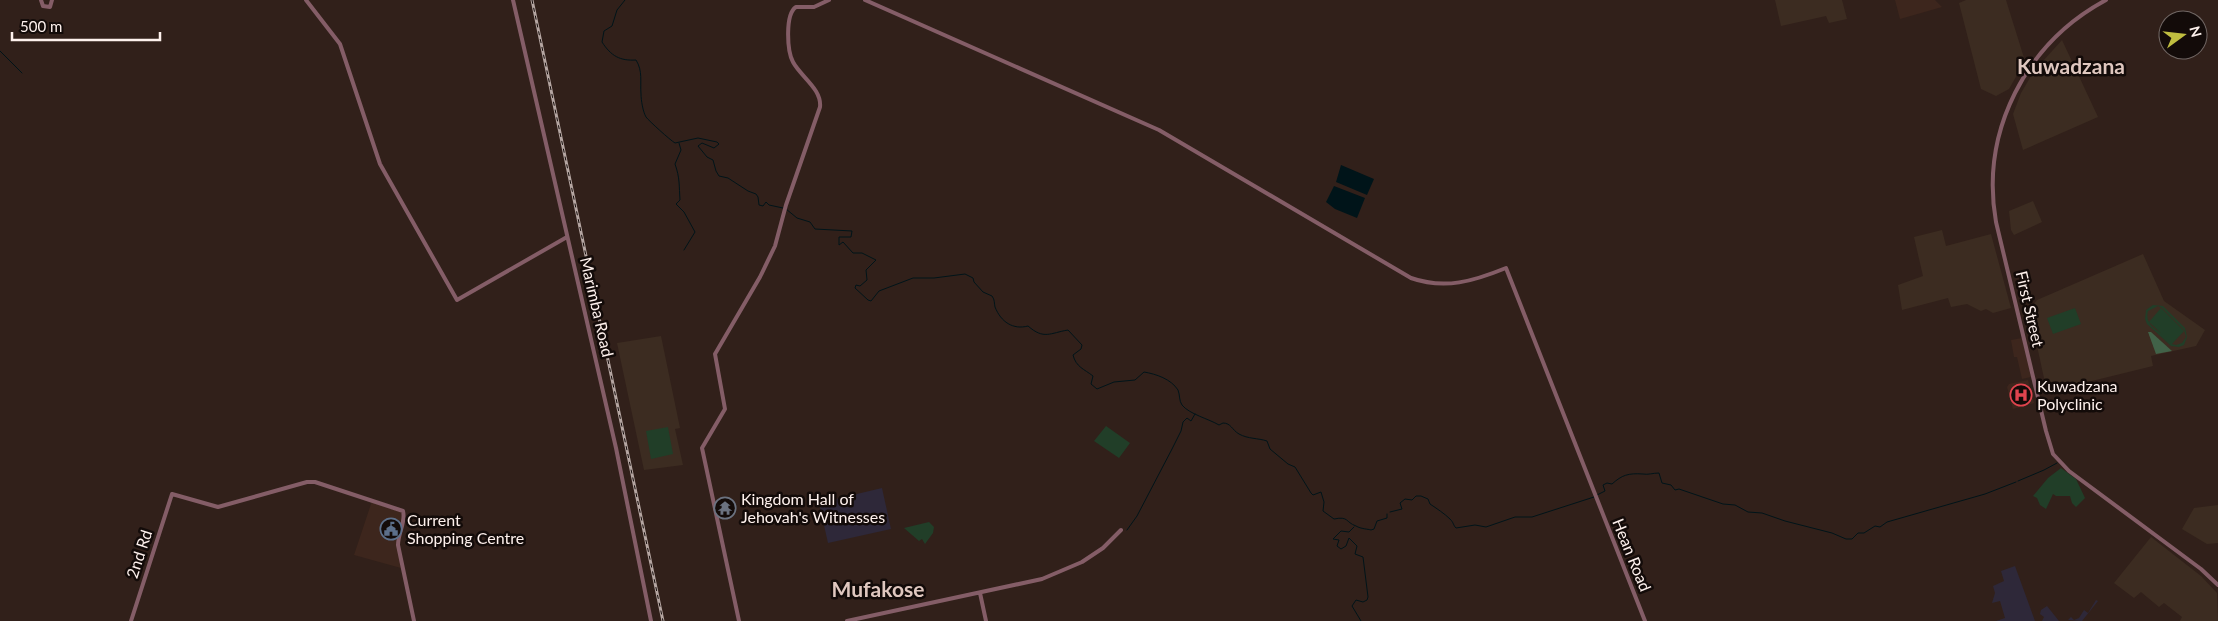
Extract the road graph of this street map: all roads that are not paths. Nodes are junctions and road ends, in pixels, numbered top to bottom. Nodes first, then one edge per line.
1 (41, 0) edge
2 (52, 0) edge
3 (306, 0) edge
4 (513, 0) edge
5 (829, 0) edge
6 (865, 0) edge
7 (2106, 0) edge
8 (567, 237) junction
9 (1121, 530) dead end
10 (2218, 584) edge
11 (980, 593) junction
12 (131, 621) edge
13 (414, 621) edge
14 (652, 621) edge
15 (739, 621) edge
16 (847, 621) edge
17 (986, 621) edge
18 (1645, 621) edge

1 - 2 street
3 - 8 street
4 - 8 street, Marimba Road
5 - 15 street
6 - 18 street, Hean Road
7 - 10 street, First Street
8 - 14 street, Marimba Road
9 - 11 street
11 - 16 street
11 - 17 street
12 - 13 street, 2nd Rd

